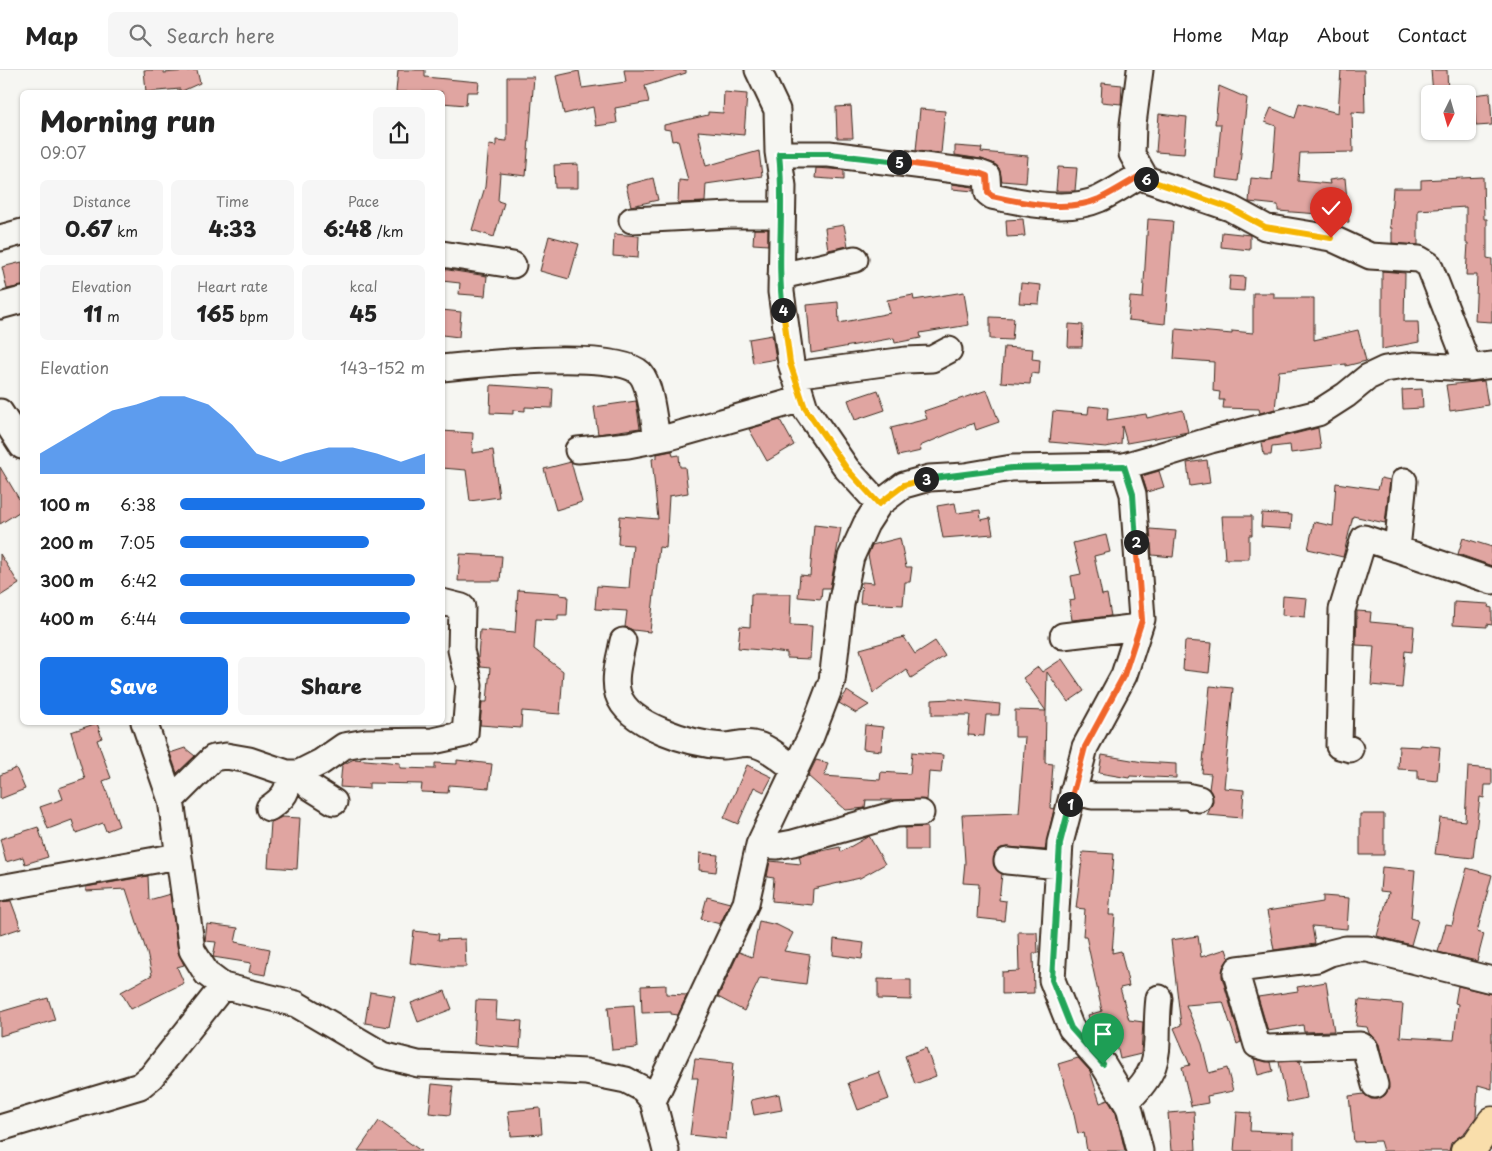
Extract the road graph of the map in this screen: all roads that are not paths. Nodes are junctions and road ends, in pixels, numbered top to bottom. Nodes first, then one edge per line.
1 (758, 70) edge
2 (1140, 70) edge
3 (779, 154) junction
4 (1143, 174) junction
5 (782, 215) junction
6 (632, 220) dead end
7 (20, 233) edge
8 (0, 238) edge
9 (445, 254) edge
10 (855, 259) dead end
11 (513, 265) dead end
12 (781, 276) junction
13 (20, 301) edge
14 (0, 306) edge
15 (949, 350) dead end
16 (1480, 366) edge
17 (445, 368) edge
18 (798, 387) junction
19 (9, 414) edge
20 (657, 439) junction
21 (20, 441) edge
22 (578, 450) dead end
23 (1124, 466) junction
24 (1404, 481) dead end
25 (879, 504) junction
26 (1398, 549) junction
27 (1492, 581) edge
28 (445, 603) edge
29 (1139, 627) junction
30 (1064, 636) dead end
31 (622, 641) dead end
32 (145, 725) edge
33 (1350, 749) dead end
34 (795, 769) junction
35 (294, 773) junction
36 (1073, 792) junction
37 (1199, 798) dead end
38 (171, 800) junction
39 (334, 802) dead end
40 (269, 808) dead end
41 (921, 813) dead end
42 (759, 844) junction
43 (178, 856) junction
44 (1007, 861) dead end
45 (1059, 866) junction
46 (0, 888) edge
47 (1492, 980) edge
48 (223, 986) junction
49 (1160, 998) dead end
50 (1374, 1085) dead end
51 (653, 1100) junction
52 (1126, 1102) junction
53 (1492, 1121) edge
54 (0, 1128) edge
55 (666, 1151) edge
56 (1140, 1151) edge
57 (1465, 1151) edge

1 - 3 street
2 - 4 street
3 - 4 street
3 - 5 street
4 - 16 street
5 - 6 street
5 - 12 street
7 - 8 street
9 - 11 street
10 - 12 street
12 - 18 street
13 - 14 street
15 - 18 street
16 - 23 street
17 - 20 street
18 - 20 street
18 - 25 street
19 - 21 street
20 - 22 street
23 - 25 street
23 - 29 street
24 - 26 street
25 - 34 street
26 - 27 street
26 - 33 street
28 - 35 street
29 - 30 street
29 - 36 street
31 - 34 street
32 - 38 street
34 - 42 street
35 - 38 street
35 - 39 street
35 - 40 street
36 - 37 street
36 - 45 street
38 - 43 street
41 - 42 street
42 - 51 street
43 - 46 street
43 - 48 street
44 - 45 street
45 - 52 street
47 - 50 street
48 - 51 street
48 - 54 street
49 - 52 street
51 - 55 street
52 - 56 street
53 - 57 main road

